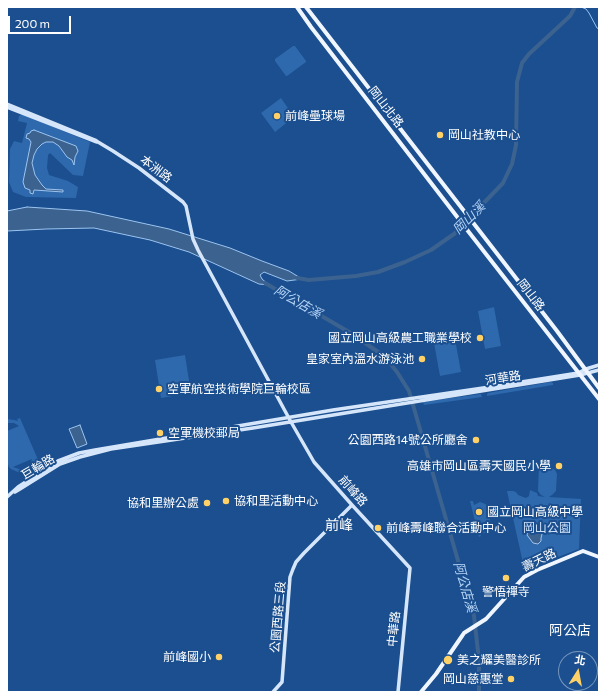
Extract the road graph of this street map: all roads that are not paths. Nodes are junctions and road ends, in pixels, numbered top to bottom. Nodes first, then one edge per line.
1 (297, 7) edge
2 (306, 7) edge
3 (7, 105) edge
4 (476, 227) joint
5 (467, 230) joint
6 (599, 364) edge
7 (599, 370) edge
8 (587, 371) junction
9 (579, 374) junction
10 (599, 388) edge
11 (599, 399) edge
12 (402, 402) junction
13 (289, 418) junction
14 (291, 422) junction
15 (12, 493) junction
16 (7, 497) edge
17 (352, 505) junction
18 (599, 557) edge
19 (410, 568) joint
20 (273, 692) edge
21 (398, 692) edge
22 (421, 692) edge

1 - 5 main road, 岡山北路
2 - 4 main road, 岡山北路
3 - 13 street, 本洲路
4 - 8 main road, 岡山路
5 - 9 main road, 岡山路
6 - 8 street
7 - 8 street
8 - 9 street, 河華路
8 - 10 main road, 岡山路
9 - 11 main road, 岡山路
9 - 12 street, 河華路
12 - 13 street
12 - 14 street
13 - 14 street, 前峰路
13 - 15 street, 巨輪路
14 - 15 street, 巨輪路
14 - 17 street, 前峰路
15 - 16 street
17 - 19 street, 前峰路
17 - 20 street, 公園西路三段
18 - 22 main road, 壽天路
19 - 21 street, 中華路

